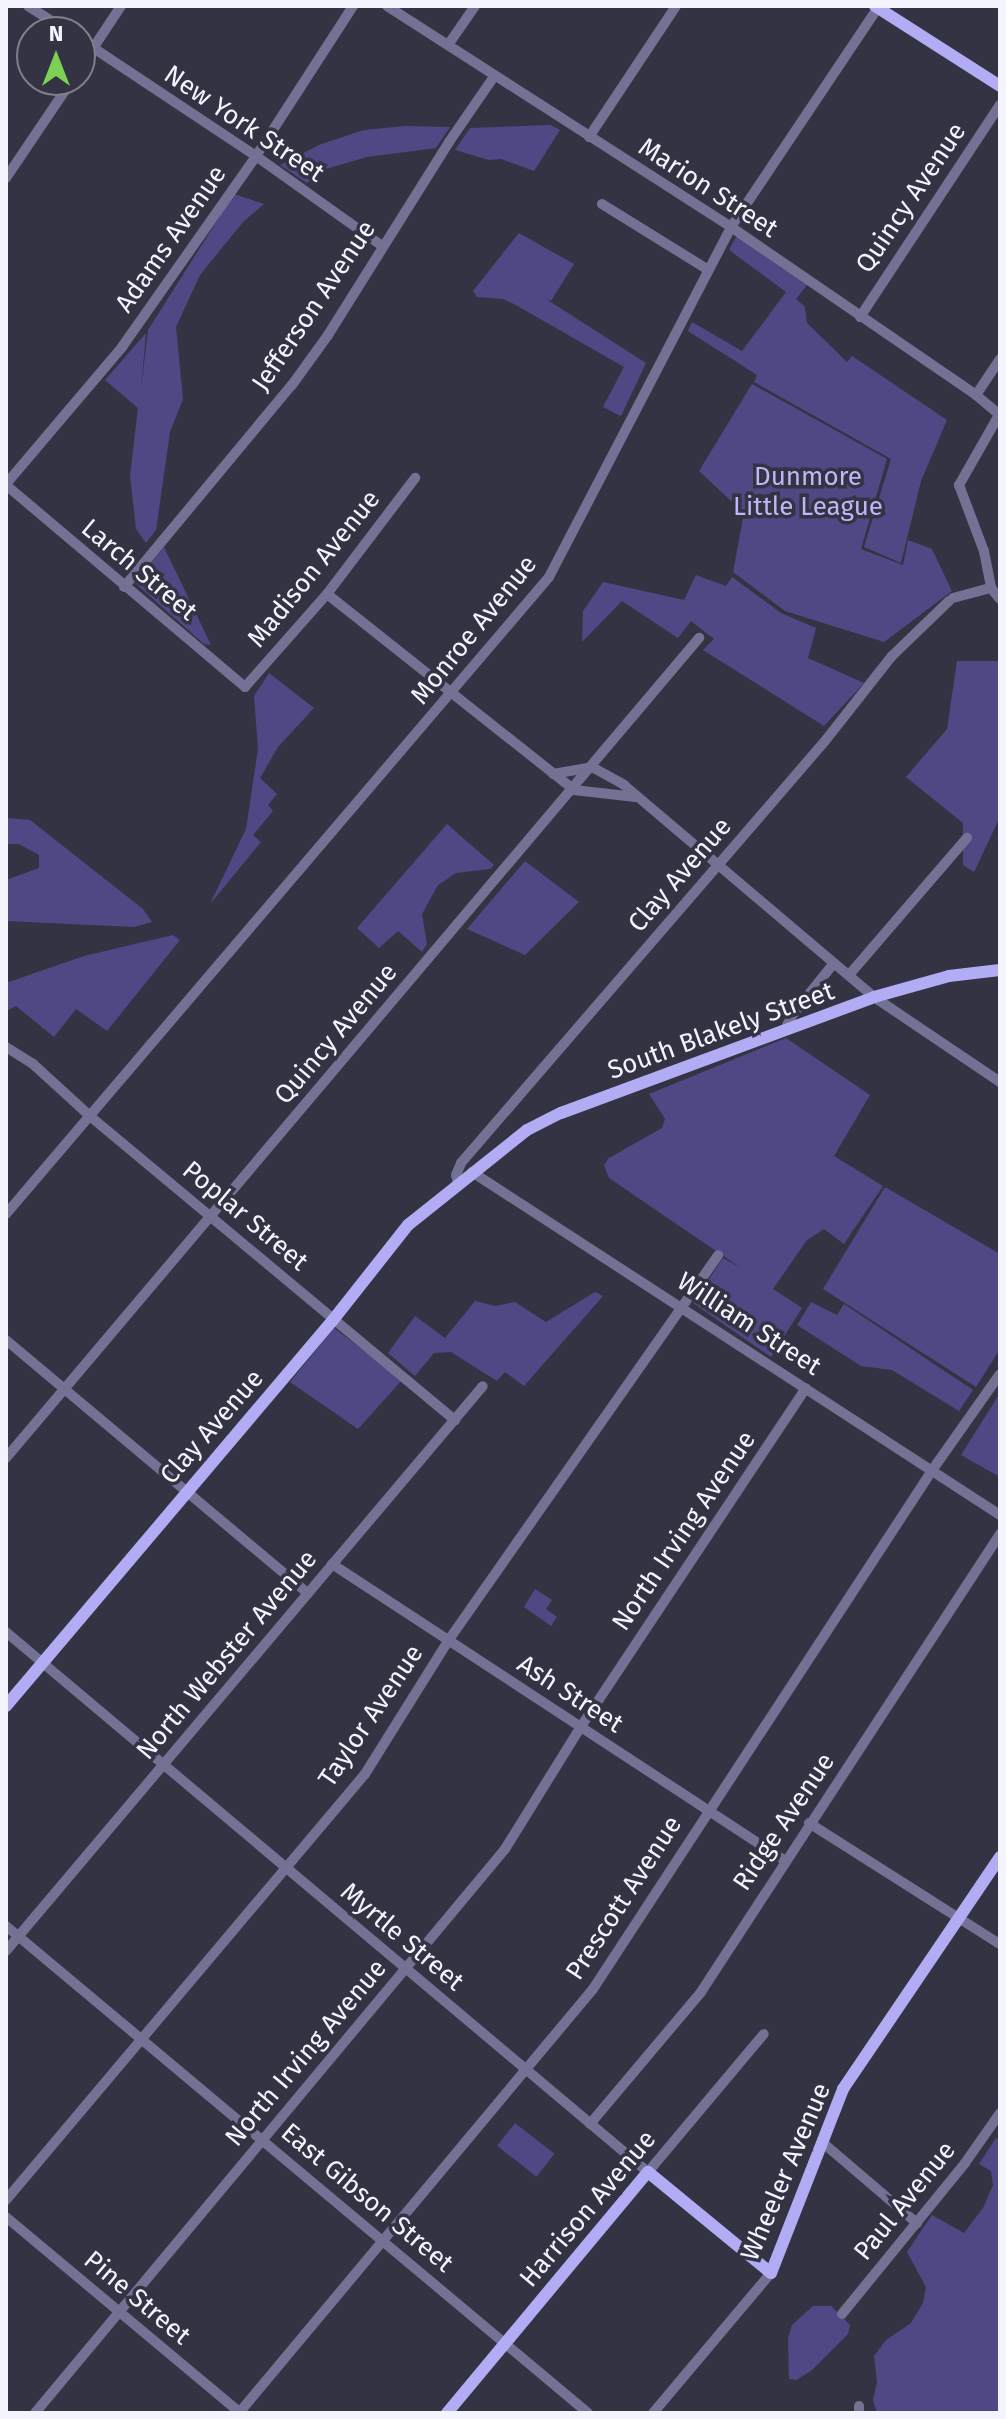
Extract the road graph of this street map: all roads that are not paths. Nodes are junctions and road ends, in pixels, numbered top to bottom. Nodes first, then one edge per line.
1 (121, 6) edge
2 (353, 6) edge
3 (387, 6) edge
4 (475, 6) edge
5 (676, 6) edge
6 (877, 7) edge
7 (96, 45) edge
8 (448, 45) junction
9 (96, 49) edge
10 (495, 75) junction
11 (1000, 86) edge
12 (61, 96) edge
13 (1000, 105) edge
14 (589, 137) junction
15 (256, 156) junction
16 (6, 178) edge
17 (602, 204) dead end
18 (731, 227) junction
19 (382, 246) junction
20 (707, 269) junction
21 (860, 317) junction
22 (1000, 359) edge
23 (976, 395) junction
24 (999, 415) edge
25 (415, 478) dead end
26 (6, 485) edge
27 (124, 587) junction
28 (991, 588) junction
29 (327, 594) junction
30 (1000, 599) edge
31 (699, 638) dead end
32 (245, 687) joint
33 (451, 695) junction
34 (592, 767) junction
35 (553, 774) junction
36 (574, 790) junction
37 (638, 798) junction
38 (967, 838) dead end
39 (717, 865) junction
40 (834, 963) junction
41 (1000, 970) edge
42 (849, 975) junction
43 (874, 997) junction
44 (783, 1033) junction
45 (6, 1047) edge
46 (1000, 1082) edge
47 (91, 1117) junction
48 (472, 1172) junction
49 (458, 1183) junction
50 (6, 1214) edge
51 (212, 1217) junction
52 (718, 1255) dead end
53 (681, 1308) junction
54 (333, 1320) junction
55 (6, 1340) edge
56 (1000, 1374) edge
57 (483, 1386) dead end
58 (806, 1388) junction
59 (64, 1389) junction
60 (455, 1420) junction
61 (6, 1458) edge
62 (933, 1469) junction
63 (187, 1490) junction
64 (1000, 1515) edge
65 (1000, 1534) edge
66 (332, 1564) junction
67 (308, 1593) junction
68 (6, 1632) edge
69 (448, 1641) junction
70 (42, 1663) junction
71 (6, 1706) edge
72 (580, 1728) junction
73 (164, 1765) junction
74 (709, 1810) junction
75 (809, 1823) junction
76 (1000, 1857) edge
77 (784, 1860) junction
78 (285, 1867) junction
79 (959, 1917) junction
80 (6, 1926) edge
81 (19, 1936) junction
82 (1000, 1944) edge
83 (6, 1951) edge
84 (405, 1968) junction
85 (764, 2034) dead end
86 (141, 2039) junction
87 (526, 2070) junction
88 (1000, 2113) edge
89 (590, 2124) junction
90 (263, 2140) junction
91 (822, 2142) junction
92 (648, 2172) junction
93 (6, 2200) edge
94 (6, 2217) edge
95 (917, 2223) junction
96 (384, 2240) junction
97 (771, 2273) junction
98 (119, 2312) junction
99 (842, 2314) dead end
100 (506, 2342) junction
101 (35, 2413) edge
102 (240, 2413) edge
103 (447, 2413) edge
104 (588, 2413) edge
105 (653, 2413) edge

1 - 7 street
2 - 15 street, Adams Avenue
3 - 8 street, Marion Street
4 - 8 street
5 - 14 street
6 - 11 main road
6 - 18 street, Monroe Avenue
8 - 10 street, Marion Street
9 - 15 street, New York Street
10 - 14 street, Marion Street
10 - 19 street, Jefferson Avenue
12 - 16 street
13 - 21 street, Quincy Avenue
14 - 18 street, Marion Street
15 - 19 street, New York Street
15 - 26 street, Adams Avenue
17 - 20 street
18 - 20 street, Monroe Avenue
18 - 21 street, Marion Street
19 - 27 street, Jefferson Avenue
20 - 33 street, Monroe Avenue
21 - 23 street, Marion Street
22 - 23 street
23 - 24 street, Marion Street
24 - 28 street
25 - 29 street, Madison Avenue
26 - 27 street, Larch Street
27 - 32 street, Larch Street
28 - 30 street
28 - 39 street, Clay Avenue
29 - 32 street, Madison Avenue
29 - 33 street
31 - 34 street, Quincy Avenue
33 - 35 street
33 - 47 street, Monroe Avenue
34 - 35 street
34 - 36 street, Quincy Avenue
34 - 37 street
35 - 36 street
36 - 37 street
36 - 51 street, Quincy Avenue
37 - 39 street
38 - 42 street
39 - 40 street
39 - 49 street, Clay Avenue
40 - 42 street
40 - 44 street
41 - 43 main road, South Blakely Street
42 - 43 street
43 - 44 main road, South Blakely Street
43 - 46 street
44 - 48 main road, South Blakely Street
45 - 47 street, Poplar Street
47 - 50 street, Monroe Avenue
47 - 51 street, Poplar Street
48 - 49 main road, Clay Avenue
48 - 53 street, William Street
49 - 54 main road, Clay Avenue
51 - 54 street, Poplar Street
51 - 59 street, Quincy Avenue
52 - 53 street, Taylor Avenue
53 - 58 street, William Street
53 - 69 street, Taylor Avenue
54 - 60 street, Poplar Street
54 - 63 main road, Clay Avenue
55 - 59 street
56 - 62 street, Prescott Avenue
57 - 60 street, North Webster Avenue
58 - 62 street, William Street
58 - 72 street, North Irving Avenue
59 - 61 street, Quincy Avenue
59 - 63 street
60 - 66 street, North Webster Avenue
62 - 64 street, William Street
62 - 74 street, Prescott Avenue
63 - 67 street
63 - 70 main road, Clay Avenue
65 - 75 street, Ridge Avenue
66 - 67 street, North Webster Avenue
66 - 69 street, Ash Street
67 - 73 street, North Webster Avenue
68 - 70 street, Myrtle Street
69 - 72 street, Ash Street
69 - 78 street, Taylor Avenue
70 - 71 main road, Clay Avenue
70 - 73 street, Myrtle Street
72 - 74 street, Ash Street
72 - 84 street, North Irving Avenue
73 - 78 street, Myrtle Street
73 - 81 street, North Webster Avenue
74 - 77 street, Ash Street
74 - 87 street, Prescott Avenue
75 - 77 street, Ridge Avenue
75 - 79 street
76 - 79 main road, Wheeler Avenue
77 - 89 street, Ridge Avenue
78 - 84 street, Myrtle Street
78 - 86 street, Taylor Avenue
79 - 82 street
79 - 91 main road, Wheeler Avenue
80 - 81 street, East Gibson Street
81 - 83 street, North Webster Avenue
81 - 86 street, East Gibson Street
84 - 87 street, Myrtle Street
84 - 90 street, North Irving Avenue
85 - 92 street, Harrison Avenue
86 - 90 street, East Gibson Street
86 - 93 street, Taylor Avenue
87 - 89 street, Myrtle Street
87 - 96 street, Prescott Avenue
88 - 95 street, Paul Avenue
89 - 92 street, Myrtle Street
90 - 96 street, East Gibson Street
90 - 98 street, North Irving Avenue
91 - 95 street
91 - 97 main road, Wheeler Avenue
92 - 97 main road, Myrtle Street
92 - 100 main road, Harrison Avenue
94 - 98 street, Pine Street
95 - 99 street, Paul Avenue
96 - 100 street, East Gibson Street
96 - 102 street, Prescott Avenue
97 - 105 street, Wheeler Avenue
98 - 101 street, North Irving Avenue
98 - 102 street, Pine Street
100 - 103 main road, Harrison Avenue
100 - 104 street, East Gibson Street

